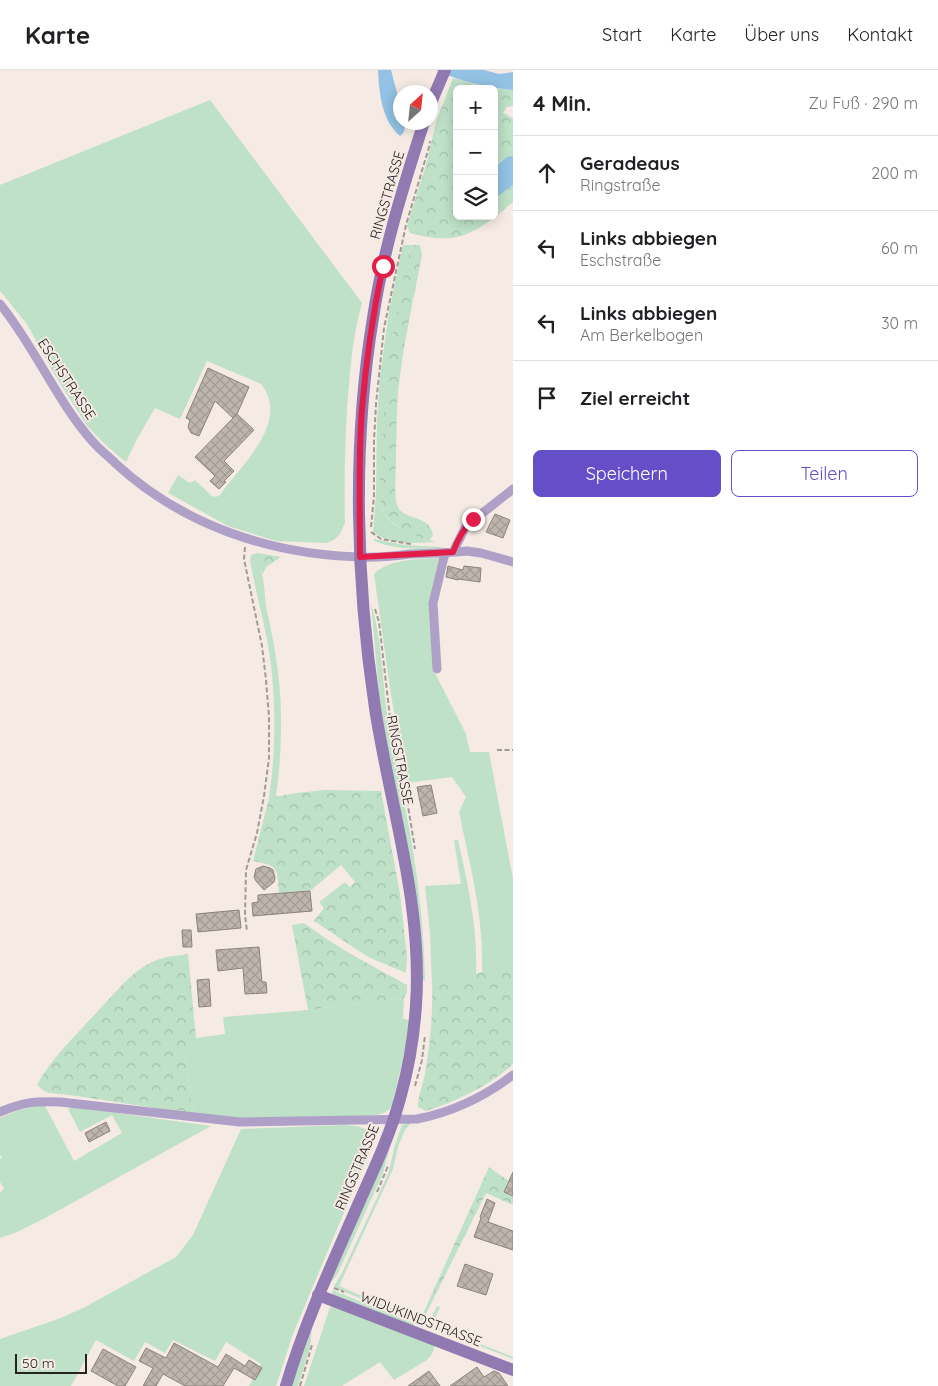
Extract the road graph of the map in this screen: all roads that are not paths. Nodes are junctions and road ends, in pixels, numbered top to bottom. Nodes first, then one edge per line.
1 (445, 70) edge
2 (438, 86) edge
3 (421, 130) edge
4 (0, 304) edge
5 (513, 489) edge
6 (449, 552) junction
7 (360, 557) junction
8 (513, 562) edge
9 (437, 669) dead end
10 (513, 1075) edge
11 (0, 1112) edge
12 (394, 1119) junction
13 (318, 1295) junction
14 (513, 1370) edge
15 (286, 1386) edge

1 - 2 main road
3 - 7 main road, RINGSTRASSE
4 - 7 street, ESCHSTRASSE
5 - 6 street
6 - 7 street, ESCHSTRASSE
6 - 8 street, ESCHSTRASSE
6 - 9 street
7 - 12 main road, RINGSTRASSE
10 - 12 street
11 - 12 street
12 - 13 main road, RINGSTRASSE
13 - 14 main road, WIDUKINDSTRASSE
13 - 15 main road, RINGSTRASSE

